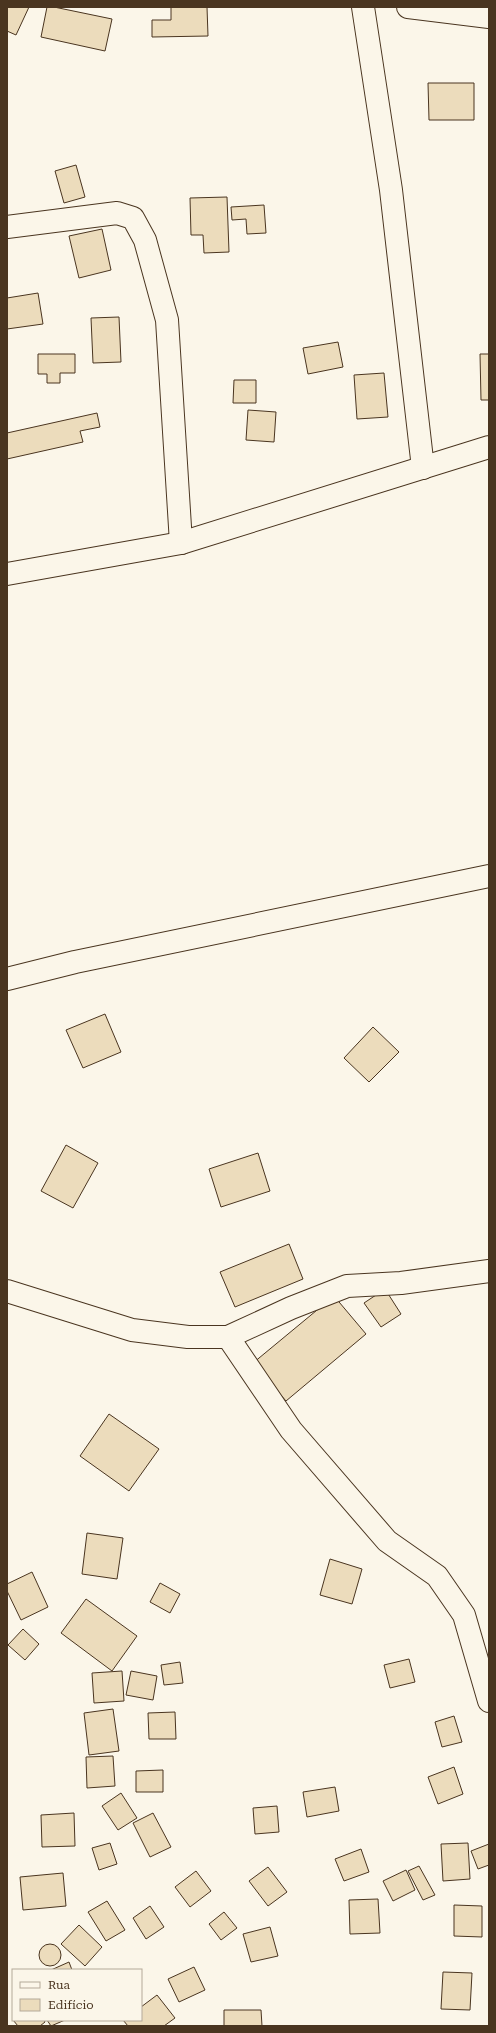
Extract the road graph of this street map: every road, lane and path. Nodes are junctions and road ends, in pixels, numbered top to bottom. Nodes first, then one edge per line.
1 (363, 7) edge
2 (408, 7) edge
3 (489, 17) edge
4 (7, 227) edge
5 (489, 447) edge
6 (423, 468) junction
7 (181, 543) junction
8 (7, 574) edge
9 (489, 876) edge
10 (7, 979) edge
11 (489, 1271) edge
12 (7, 1291) edge
13 (228, 1337) junction
14 (489, 1701) edge

1 - 6 street
2 - 3 street
4 - 7 street
5 - 6 street
6 - 7 street
7 - 8 street
9 - 10 street
11 - 13 street
12 - 13 street
13 - 14 street

